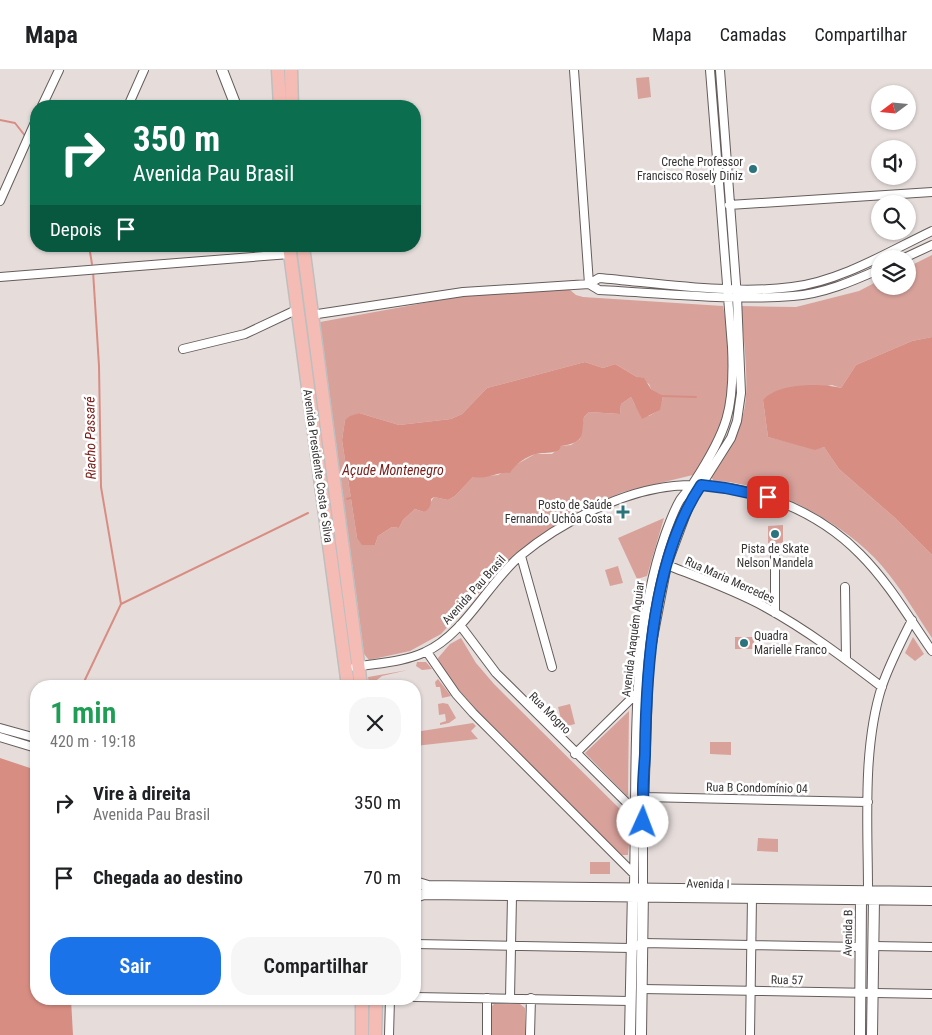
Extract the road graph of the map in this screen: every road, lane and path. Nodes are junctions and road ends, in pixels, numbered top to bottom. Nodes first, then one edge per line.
1 (59, 70) edge
2 (144, 70) edge
3 (222, 70) edge
4 (285, 70) edge
5 (574, 70) edge
6 (710, 70) edge
7 (720, 70) edge
8 (45, 100) edge
9 (131, 100) edge
10 (234, 100) edge
11 (281, 100) edge
12 (291, 100) edge
13 (30, 135) edge
14 (932, 192) edge
15 (0, 200) edge
16 (729, 205) junction
17 (932, 231) edge
18 (932, 245) edge
19 (268, 252) edge
20 (289, 252) edge
21 (304, 252) edge
22 (916, 252) edge
23 (871, 272) edge
24 (0, 277) edge
25 (589, 284) junction
26 (792, 287) junction
27 (725, 288) junction
28 (736, 288) junction
29 (794, 296) junction
30 (726, 297) junction
31 (737, 297) junction
32 (296, 310) junction
33 (311, 315) junction
34 (734, 323) junction
35 (183, 349) dead end
36 (316, 352) junction
37 (302, 354) junction
38 (319, 371) junction
39 (305, 373) junction
40 (696, 485) junction
41 (776, 548) dead end
42 (521, 556) junction
43 (667, 565) junction
44 (845, 587) dead end
45 (775, 613) junction
46 (912, 620) junction
47 (460, 625) junction
48 (932, 651) edge
49 (427, 652) junction
50 (846, 659) junction
51 (352, 668) junction
52 (552, 668) dead end
53 (349, 680) edge
54 (358, 680) edge
55 (882, 687) junction
56 (637, 693) junction
57 (0, 728) edge
58 (30, 736) edge
59 (0, 737) edge
60 (30, 746) edge
61 (575, 754) junction
62 (644, 796) junction
63 (868, 802) junction
64 (636, 812) junction
65 (634, 874) junction
66 (421, 884) edge
67 (483, 891) junction
68 (638, 891) junction
69 (932, 892) edge
70 (421, 895) edge
71 (512, 896) junction
72 (868, 896) junction
73 (752, 897) junction
74 (932, 900) edge
75 (643, 943) junction
76 (421, 944) edge
77 (751, 944) junction
78 (512, 945) junction
79 (873, 946) junction
80 (861, 947) junction
81 (932, 947) edge
82 (631, 948) junction
83 (642, 989) junction
84 (750, 991) junction
85 (872, 992) junction
86 (860, 993) junction
87 (932, 994) edge
88 (421, 997) edge
89 (487, 998) junction
90 (510, 998) junction
91 (531, 998) junction
92 (630, 1001) junction
93 (362, 1005) edge
94 (376, 1005) edge
95 (390, 1005) edge
96 (362, 1035) edge
97 (375, 1035) edge
98 (389, 1035) edge
99 (487, 1035) edge
100 (530, 1035) edge
101 (630, 1035) edge
102 (642, 1035) edge
103 (750, 1035) edge
104 (860, 1035) edge
105 (872, 1035) edge

1 - 8 street
2 - 9 street
3 - 10 street
4 - 11 main road
4 - 12 main road
5 - 25 street
6 - 27 street
7 - 16 street
13 - 15 street
14 - 16 street
16 - 28 street
17 - 26 street
18 - 22 street
19 - 24 street
20 - 32 main road, Avenida Presidente Costa e Silva
21 - 33 main road, Avenida Presidente Costa e Silva
23 - 29 street
25 - 27 street
25 - 30 street
25 - 33 street
26 - 28 street
26 - 29 street
27 - 28 street
27 - 30 street
28 - 31 street
29 - 31 street
30 - 31 street
30 - 34 street
31 - 34 street
32 - 35 street
32 - 37 main road, Avenida Presidente Costa e Silva
33 - 36 main road, Avenida Presidente Costa e Silva
34 - 40 street
36 - 37 main road
36 - 38 main road, Avenida Presidente Costa e Silva
37 - 39 main road, Avenida Presidente Costa e Silva
38 - 39 main road
38 - 51 main road, Avenida Presidente Costa e Silva
39 - 51 main road, Avenida Presidente Costa e Silva
40 - 42 street, Avenida Pau Brasil
40 - 43 street, Avenida Araquém Aguiar
40 - 46 street, Avenida Pau Brasil
40 - 56 street, Avenida Araquém Aguiar
41 - 45 street
42 - 47 street, Avenida Pau Brasil
42 - 52 street
43 - 45 street, Rua Maria Mercedes
43 - 62 street, Avenida Araquém Aguiar
44 - 50 street
45 - 50 street, Rua Maria Mercedes
46 - 48 street, Avenida Pau Brasil
46 - 55 street
47 - 49 street, Avenida Pau Brasil
47 - 61 street, Rua Mogno
49 - 51 street, Avenida Pau Brasil
49 - 65 street
50 - 55 street, Rua Maria Mercedes
51 - 53 main road, Avenida Presidente Costa e Silva
51 - 54 main road, Avenida Presidente Costa e Silva
55 - 63 street
56 - 61 street
56 - 64 street, Avenida Araquém Aguiar
57 - 58 street
59 - 60 street
61 - 64 street, Rua Mogno
62 - 63 street, Rua B Condomínio 04
62 - 64 street, Avenida Araquém Aguiar
63 - 72 street
64 - 65 street, Avenida Araquém Aguiar
64 - 68 street, Avenida Araquém Aguiar
65 - 68 street, Avenida Araquém Aguiar
66 - 67 street, Avenida I
67 - 68 street, Avenida I
67 - 70 street, Avenida I
67 - 71 street, Avenida I
68 - 71 street, Avenida I
68 - 72 street, Avenida I
68 - 73 street, Avenida I
68 - 75 street, Avenida Araquém Aguiar
68 - 82 street, Avenida Araquém Aguiar
69 - 72 street, Avenida I
71 - 78 street
72 - 73 street, Avenida I
72 - 74 street, Avenida I
72 - 79 street, Avenida B
72 - 80 street, Avenida B
73 - 77 street
75 - 77 street
75 - 82 street
75 - 83 street, Avenida Araquém Aguiar
76 - 78 street
77 - 80 street
77 - 84 street
78 - 82 street
78 - 90 street
79 - 81 street
79 - 85 street, Avenida B
80 - 86 street, Avenida B
82 - 92 street, Avenida Araquém Aguiar
83 - 84 street, Rua 57
83 - 102 street, Avenida Araquém Aguiar
84 - 86 street, Rua 57
84 - 103 street
85 - 86 street, Rua 57
85 - 87 street, Rua 57
85 - 105 street, Avenida B
86 - 104 street, Avenida B
88 - 89 street
89 - 90 street
89 - 99 street
90 - 91 street
91 - 92 street
91 - 100 street
92 - 101 street, Avenida Araquém Aguiar
93 - 96 main road
94 - 97 main road
95 - 98 street

